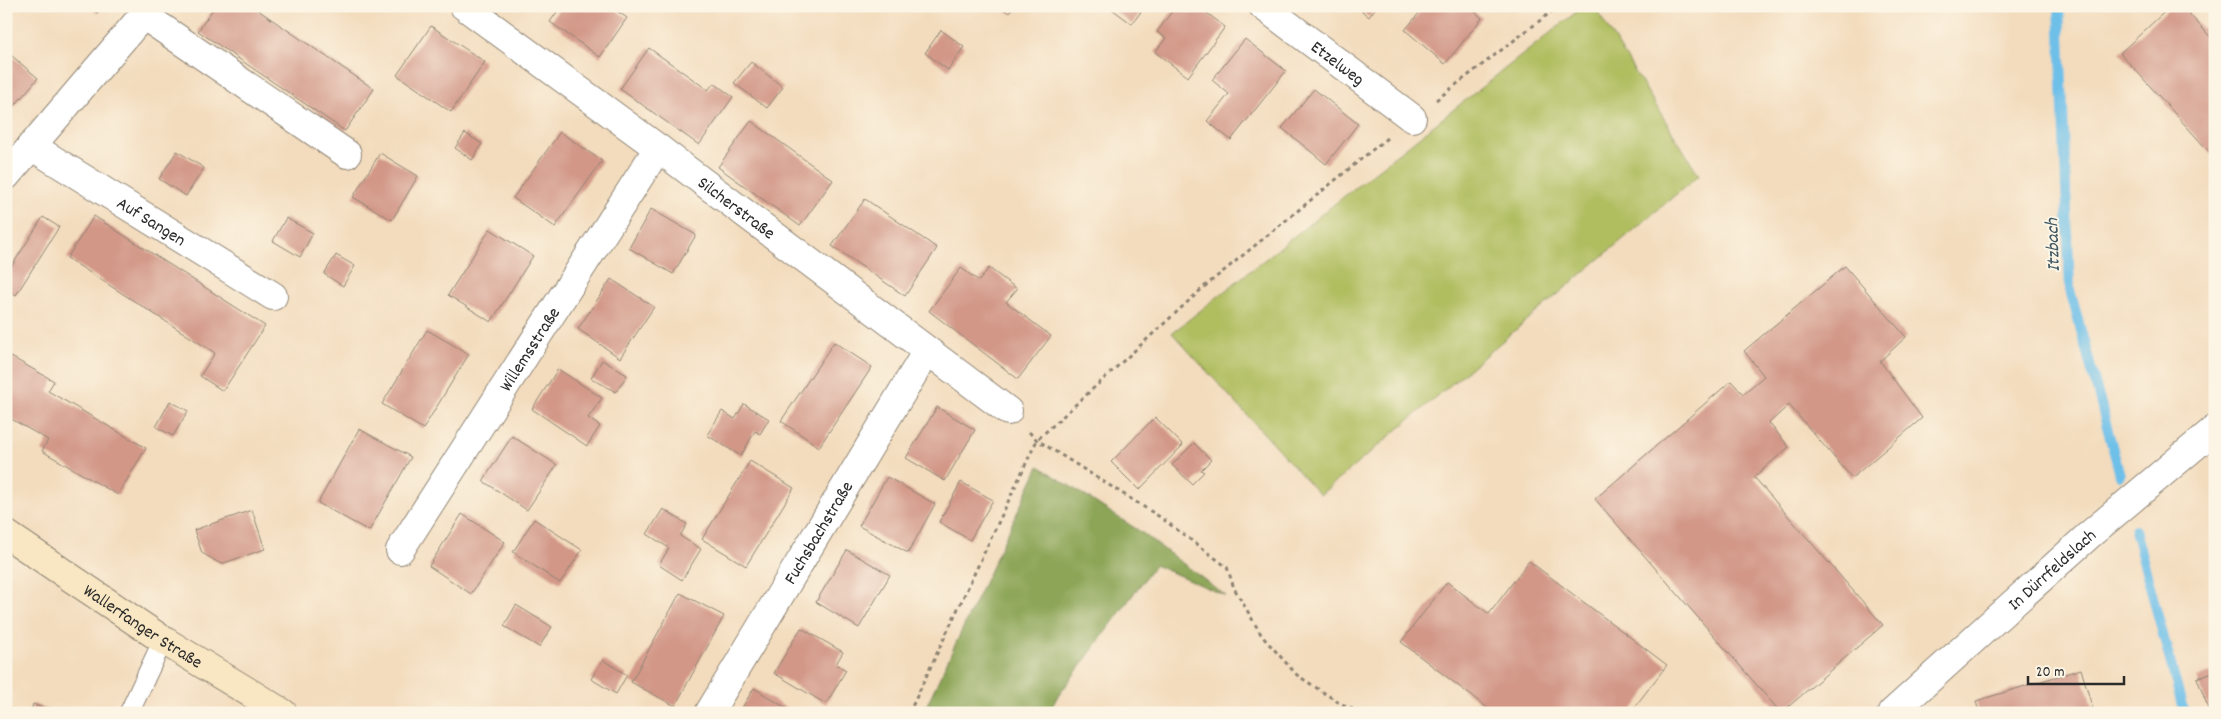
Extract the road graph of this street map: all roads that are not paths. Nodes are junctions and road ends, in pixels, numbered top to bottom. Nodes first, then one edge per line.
1 (464, 6) edge
2 (1263, 6) edge
3 (147, 11) edge
4 (1412, 118) road end
5 (31, 146) junction
6 (658, 148) junction
7 (347, 154) dead end
8 (6, 176) edge
9 (273, 296) dead end
10 (927, 351) junction
11 (1008, 410) road end
12 (2215, 429) edge
13 (6, 534) edge
14 (400, 550) dead end
15 (163, 640) junction
16 (129, 713) edge
17 (283, 713) edge
18 (709, 713) edge
19 (1892, 713) edge

1 - 6 street, Silcherstraße
2 - 4 street, Etzelweg
3 - 5 street
3 - 7 street
5 - 8 street
5 - 9 street, Auf Sangen
6 - 10 street, Silcherstraße
6 - 14 street, Willemsstraße
10 - 11 street, Silcherstraße
10 - 18 street, Fuchsbachstraße
12 - 19 street, In Dürrfeldslach
13 - 15 main road, Wallerfanger Straße
15 - 16 lane
15 - 17 main road, Wallerfanger Straße

